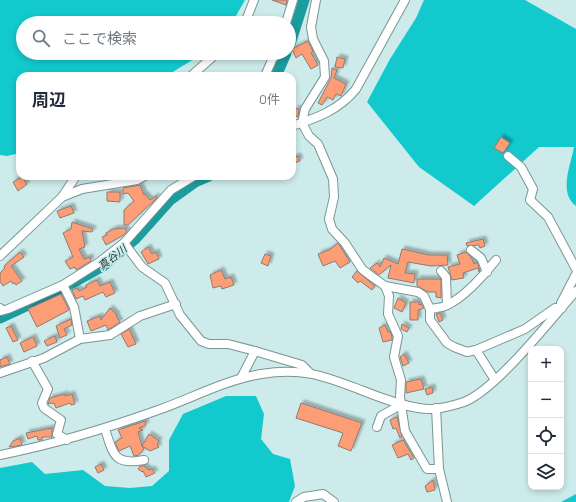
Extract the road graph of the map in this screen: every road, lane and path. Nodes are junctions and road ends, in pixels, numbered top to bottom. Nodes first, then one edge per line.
1 (254, 0) edge
2 (293, 0) edge
3 (316, 0) edge
4 (405, 0) edge
5 (248, 16) edge
6 (288, 16) edge
7 (209, 60) edge
8 (272, 60) edge
9 (195, 72) edge
10 (267, 72) edge
11 (302, 123) junction
12 (296, 125) edge
13 (508, 156) dead end
14 (73, 180) edge
15 (137, 180) edge
16 (188, 180) edge
17 (62, 197) junction
18 (126, 245) junction
19 (471, 250) dead end
20 (0, 256) edge
21 (496, 260) dead end
22 (576, 269) edge
23 (441, 271) dead end
24 (486, 272) junction
25 (576, 274) edge
26 (385, 286) junction
27 (64, 288) junction
28 (576, 291) edge
29 (176, 304) junction
30 (447, 305) junction
31 (562, 308) junction
32 (430, 309) junction
33 (0, 310) edge
34 (80, 340) junction
35 (476, 350) junction
36 (255, 351) junction
37 (32, 361) junction
38 (309, 372) junction
39 (0, 373) edge
40 (241, 378) junction
41 (495, 380) junction
42 (402, 404) junction
43 (436, 408) junction
44 (377, 427) dead end
45 (105, 429) junction
46 (67, 440) junction
47 (0, 455) edge
48 (144, 460) dead end
49 (440, 469) junction
50 (296, 502) edge
51 (334, 502) edge
52 (447, 502) edge

1 - 5 street
2 - 6 street
3 - 11 street
4 - 11 street
7 - 9 street
8 - 10 street
11 - 12 street
11 - 26 street
13 - 22 street
14 - 17 street
15 - 17 street
16 - 18 street
17 - 20 street
18 - 27 street
18 - 29 street
19 - 24 street
21 - 24 street
23 - 30 street
24 - 30 street
25 - 31 street
26 - 32 street
26 - 42 street
27 - 33 street
27 - 34 street
28 - 31 street
29 - 34 street
29 - 36 street
30 - 32 street
31 - 35 street
31 - 41 street
32 - 35 street
34 - 37 street
35 - 41 street
36 - 38 street
36 - 40 street
37 - 39 street
37 - 46 street
38 - 40 street
38 - 42 street
40 - 45 street
41 - 43 street
42 - 43 street
42 - 44 street
42 - 49 street
43 - 49 street
45 - 46 street
45 - 48 street
46 - 47 street
49 - 52 street
50 - 51 street

